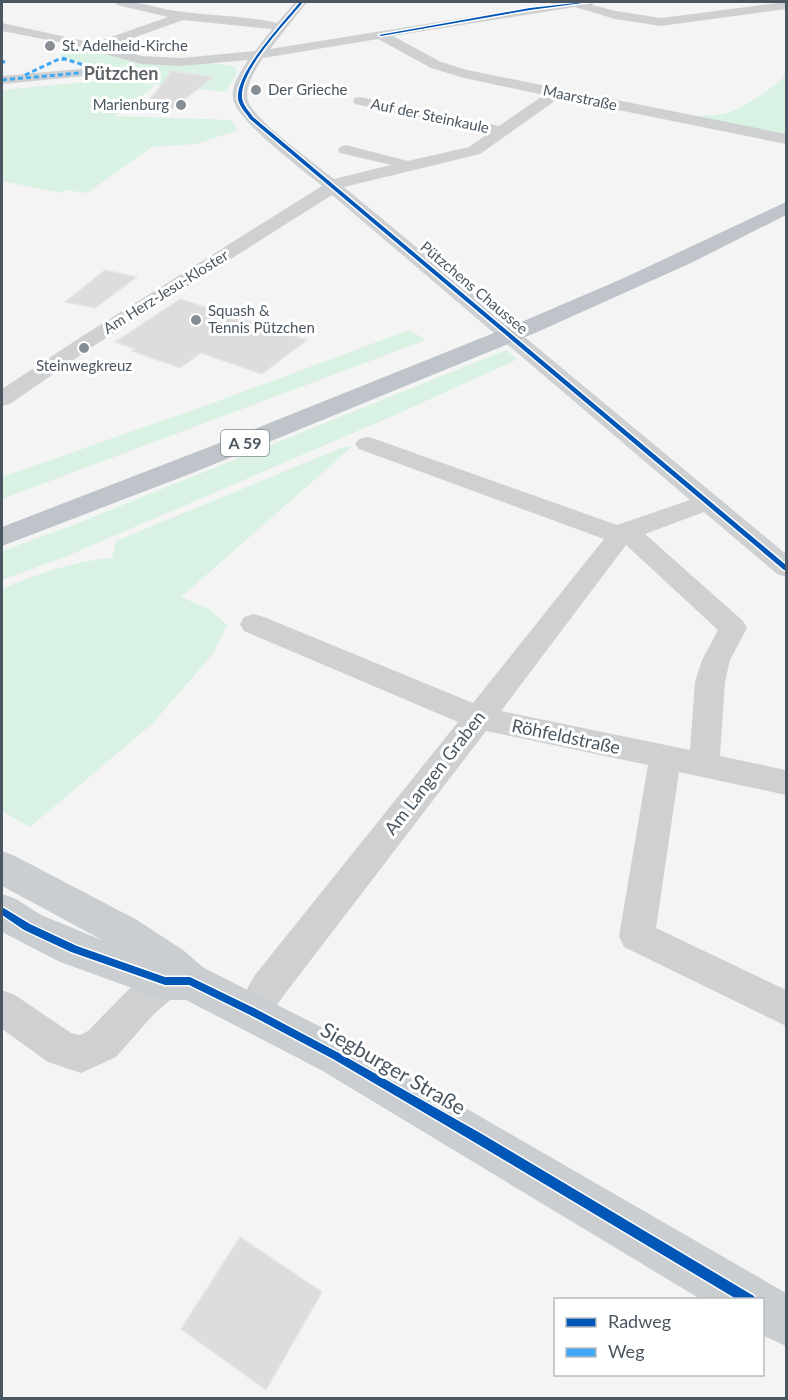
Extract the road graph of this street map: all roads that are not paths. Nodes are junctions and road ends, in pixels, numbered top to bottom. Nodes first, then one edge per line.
1 (121, 2) edge
2 (301, 2) edge
3 (582, 3) edge
4 (532, 4) edge
5 (786, 5) edge
6 (182, 16) junction
7 (284, 23) junction
8 (2, 27) edge
9 (25, 32) junction
10 (381, 35) junction
11 (2, 42) edge
12 (270, 42) junction
13 (94, 47) junction
14 (297, 49) junction
15 (258, 55) junction
16 (204, 60) junction
17 (2, 70) edge
18 (247, 74) junction
19 (21, 78) junction
20 (556, 93) junction
21 (360, 101) dead end
22 (500, 131) junction
23 (786, 139) edge
24 (346, 150) dead end
25 (408, 167) junction
26 (332, 187) junction
27 (786, 190) edge
28 (786, 208) edge
29 (476, 339) junction
30 (2, 399) edge
31 (367, 444) dead end
32 (708, 502) junction
33 (2, 513) edge
34 (623, 533) junction
35 (2, 537) edge
36 (786, 568) edge
37 (254, 624) dead end
38 (478, 718) junction
39 (665, 758) junction
40 (704, 766) junction
41 (786, 782) edge
42 (2, 867) edge
43 (2, 911) edge
44 (176, 976) junction
45 (2, 1007) edge
46 (786, 1009) edge
47 (253, 1012) junction
48 (748, 1298) edge
49 (764, 1308) edge
50 (786, 1321) edge

1 - 6 street
2 - 7 street, Pützchens Chaussee
3 - 4 street
3 - 5 street
4 - 10 street
6 - 7 street
6 - 13 street
7 - 12 street, Pützchens Chaussee
8 - 9 street
9 - 11 street
9 - 13 street
10 - 14 street
10 - 20 street, Maarstraße
12 - 14 street
12 - 15 street, Pützchens Chaussee
13 - 16 street
14 - 15 street
15 - 16 street
15 - 18 street, Pützchens Chaussee
16 - 18 street
17 - 19 street
18 - 26 street, Pützchens Chaussee
19 - 19 street
20 - 22 street, Am Herz-Jesu-Kloster
20 - 23 street, Maarstraße
21 - 22 street, Auf der Steinkaule
22 - 25 street, Am Herz-Jesu-Kloster
24 - 25 street
25 - 26 street, Am Herz-Jesu-Kloster
26 - 30 street, Am Herz-Jesu-Kloster
26 - 32 street, Pützchens Chaussee
27 - 29 highway, A 59
28 - 29 highway, A 59
29 - 33 highway, A 59
29 - 35 highway, A 59
31 - 34 street
32 - 34 street
32 - 36 street, Pützchens Chaussee
34 - 38 street, Am Langen Graben
34 - 40 street
37 - 38 street, Röhfeldstraße
38 - 39 street, Röhfeldstraße
38 - 47 street, Am Langen Graben
39 - 40 street, Röhfeldstraße
39 - 46 street
40 - 41 street, Röhfeldstraße
42 - 44 main road, Siegburger Straße
43 - 44 main road, Siegburger Straße
44 - 45 street
44 - 47 main road, Siegburger Straße
47 - 48 main road, Siegburger Straße
49 - 50 main road

